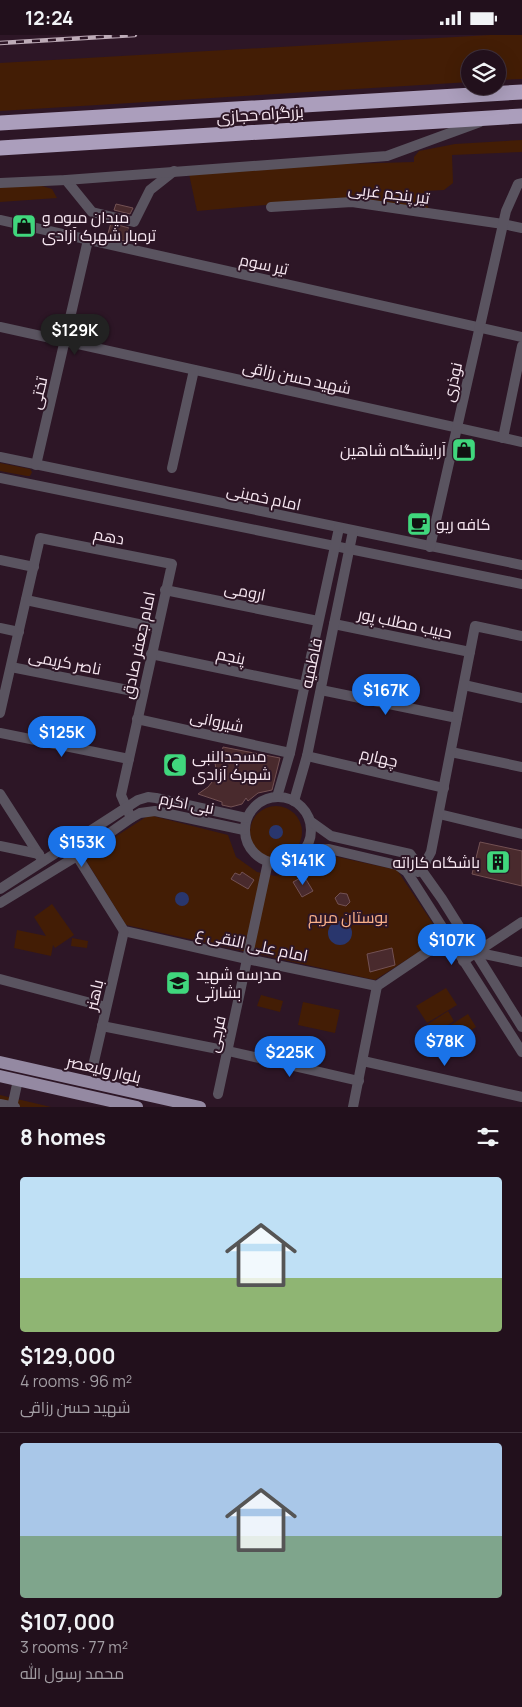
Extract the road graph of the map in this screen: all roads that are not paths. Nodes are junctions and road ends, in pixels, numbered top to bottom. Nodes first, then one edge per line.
1 (522, 92) edge
2 (522, 116) edge
3 (493, 117) junction
4 (0, 123) edge
5 (0, 148) edge
6 (174, 171) junction
7 (66, 180) junction
8 (0, 183) edge
9 (522, 183) edge
10 (271, 207) dead end
11 (0, 220) edge
12 (504, 224) junction
13 (522, 228) edge
14 (88, 240) junction
15 (0, 327) edge
16 (480, 327) junction
17 (522, 337) edge
18 (65, 341) junction
19 (522, 345) edge
20 (194, 370) junction
21 (457, 427) junction
22 (503, 438) junction
23 (522, 442) edge
24 (0, 457) edge
25 (36, 465) junction
26 (172, 468) dead end
27 (0, 478) edge
28 (339, 528) junction
29 (353, 531) junction
30 (335, 546) junction
31 (430, 547) junction
32 (350, 549) junction
33 (0, 560) edge
34 (172, 564) joint
35 (522, 565) edge
36 (34, 567) junction
37 (522, 584) edge
38 (166, 590) junction
39 (26, 600) junction
40 (318, 621) junction
41 (334, 624) junction
42 (0, 628) edge
43 (157, 628) junction
44 (19, 632) junction
45 (522, 636) edge
46 (470, 652) junction
47 (151, 654) junction
48 (11, 667) junction
49 (464, 685) junction
50 (305, 686) junction
51 (321, 690) junction
52 (143, 693) junction
53 (522, 698) edge
54 (2, 700) edge
55 (0, 713) edge
56 (457, 718) junction
57 (137, 719) junction
58 (0, 733) edge
59 (451, 752) junction
60 (290, 753) junction
61 (307, 756) junction
62 (128, 759) junction
63 (522, 767) edge
64 (444, 788) junction
65 (0, 795) edge
66 (277, 797) junction
67 (294, 801) junction
68 (126, 807) junction
69 (439, 814) junction
70 (131, 818) junction
71 (246, 819) junction
72 (310, 821) junction
73 (244, 830) junction
74 (522, 835) edge
75 (0, 846) edge
76 (305, 850) junction
77 (77, 856) junction
78 (41, 858) junction
79 (268, 862) junction
80 (422, 869) junction
81 (412, 877) junction
82 (0, 889) edge
83 (0, 903) edge
84 (522, 922) edge
85 (124, 931) junction
86 (448, 938) junction
87 (475, 952) junction
88 (247, 959) junction
89 (463, 961) junction
90 (522, 962) edge
91 (0, 979) edge
92 (376, 986) junction
93 (106, 1007) junction
94 (102, 1026) junction
95 (522, 1027) edge
96 (228, 1051) junction
97 (522, 1052) edge
98 (363, 1061) junction
99 (0, 1062) edge
100 (93, 1066) dead end
101 (0, 1076) edge
102 (18, 1080) junction
103 (359, 1081) junction
104 (218, 1094) dead end
105 (522, 1097) edge
106 (0, 1104) edge
107 (13, 1107) edge
108 (137, 1107) edge
109 (200, 1107) edge
110 (353, 1107) edge

1 - 4 highway, بزرگراه حجازی
2 - 3 highway, بزرگراه حجازی
3 - 5 highway, بزرگراه حجازی
3 - 6 street
6 - 7 street
6 - 7 street
7 - 8 street
9 - 12 street, نوذری
10 - 12 street, تیر پنجم غربی
11 - 14 street, تیر سوم
12 - 13 street, تیر پنجم غربی
12 - 16 street, نوذری
14 - 16 street, تیر سوم
14 - 18 street, تختی
15 - 18 street, شهید حسن رزاقی
16 - 17 street, تیر سوم
16 - 21 street, نوذری
18 - 20 street, شهید حسن رزاقی
18 - 25 street, تختی
19 - 22 street
20 - 21 street, شهید حسن رزاقی
20 - 26 street
21 - 22 street, شهید حسن رزاقی
21 - 31 street, نوذری
22 - 23 street, شهید حسن رزاقی
24 - 25 street, امام خمینی
25 - 28 street, امام خمینی
27 - 30 street, امام خمینی
28 - 29 street, امام خمینی
28 - 30 street, فاطمیه
29 - 31 street, امام خمینی
29 - 32 street, فاطمیه
30 - 32 street, امام خمینی
30 - 40 street, فاطمیه
31 - 35 street, امام خمینی
32 - 37 street, امام خمینی
32 - 41 street, فاطمیه
33 - 36 street
34 - 36 street, دهم
34 - 38 street, امام جعفر صادق
36 - 39 street
38 - 40 street, ارومی
38 - 43 street, امام جعفر صادق
39 - 43 street
39 - 44 street
40 - 50 street, فاطمیه
41 - 46 street, حبیب مطلب پور
41 - 51 street, فاطمیه
42 - 44 street
43 - 47 street, امام جعفر صادق
44 - 48 street
45 - 46 street
46 - 49 street
47 - 50 street, پنجم
47 - 52 street, امام جعفر صادق
48 - 52 street, ناصر کریمی
48 - 54 street
49 - 53 street
49 - 56 street
50 - 60 street, فاطمیه
51 - 56 street
51 - 61 street, فاطمیه
52 - 57 street, امام جعفر صادق
54 - 55 street
56 - 59 street
57 - 60 street, شیروانی
57 - 62 street, امام جعفر صادق
58 - 62 street
59 - 63 street
59 - 64 street
60 - 66 street, فاطمیه
61 - 64 street, چهارم
61 - 67 street, فاطمیه
62 - 68 street, امام جعفر صادق
64 - 69 street
65 - 78 street
66 - 67 street
66 - 71 street
67 - 72 street
68 - 70 street, امام جعفر صادق
68 - 71 street, نبی اکرم
68 - 78 street, نبی اکرم
69 - 74 street
69 - 80 street
70 - 73 street, نبی اکرم
70 - 77 street, نبی اکرم
71 - 73 street
72 - 76 street
72 - 80 street
73 - 79 street
75 - 78 street
76 - 79 street
76 - 81 street
77 - 83 street, نبی اکرم
77 - 85 street
78 - 82 street, نبی اکرم
79 - 88 street, فرجی
80 - 81 street
80 - 87 street
81 - 86 street
84 - 87 street
85 - 88 street, امام علی النقی ع
85 - 93 street, باهنر
86 - 89 street
86 - 92 street
87 - 89 street
87 - 90 street
87 - 95 street
88 - 92 street, امام علی النقی ع
88 - 96 street, فرجی
89 - 97 street
91 - 93 street
92 - 98 street
93 - 94 street, باهنر
94 - 96 street
94 - 100 street, باهنر
96 - 103 street
96 - 104 street, فرجی
98 - 103 street
98 - 105 street
99 - 109 main road, بلوار ولیعصر
101 - 102 main road, بلوار ولیعصر
102 - 107 street
102 - 108 main road, بلوار ولیعصر
103 - 110 street
106 - 107 street

